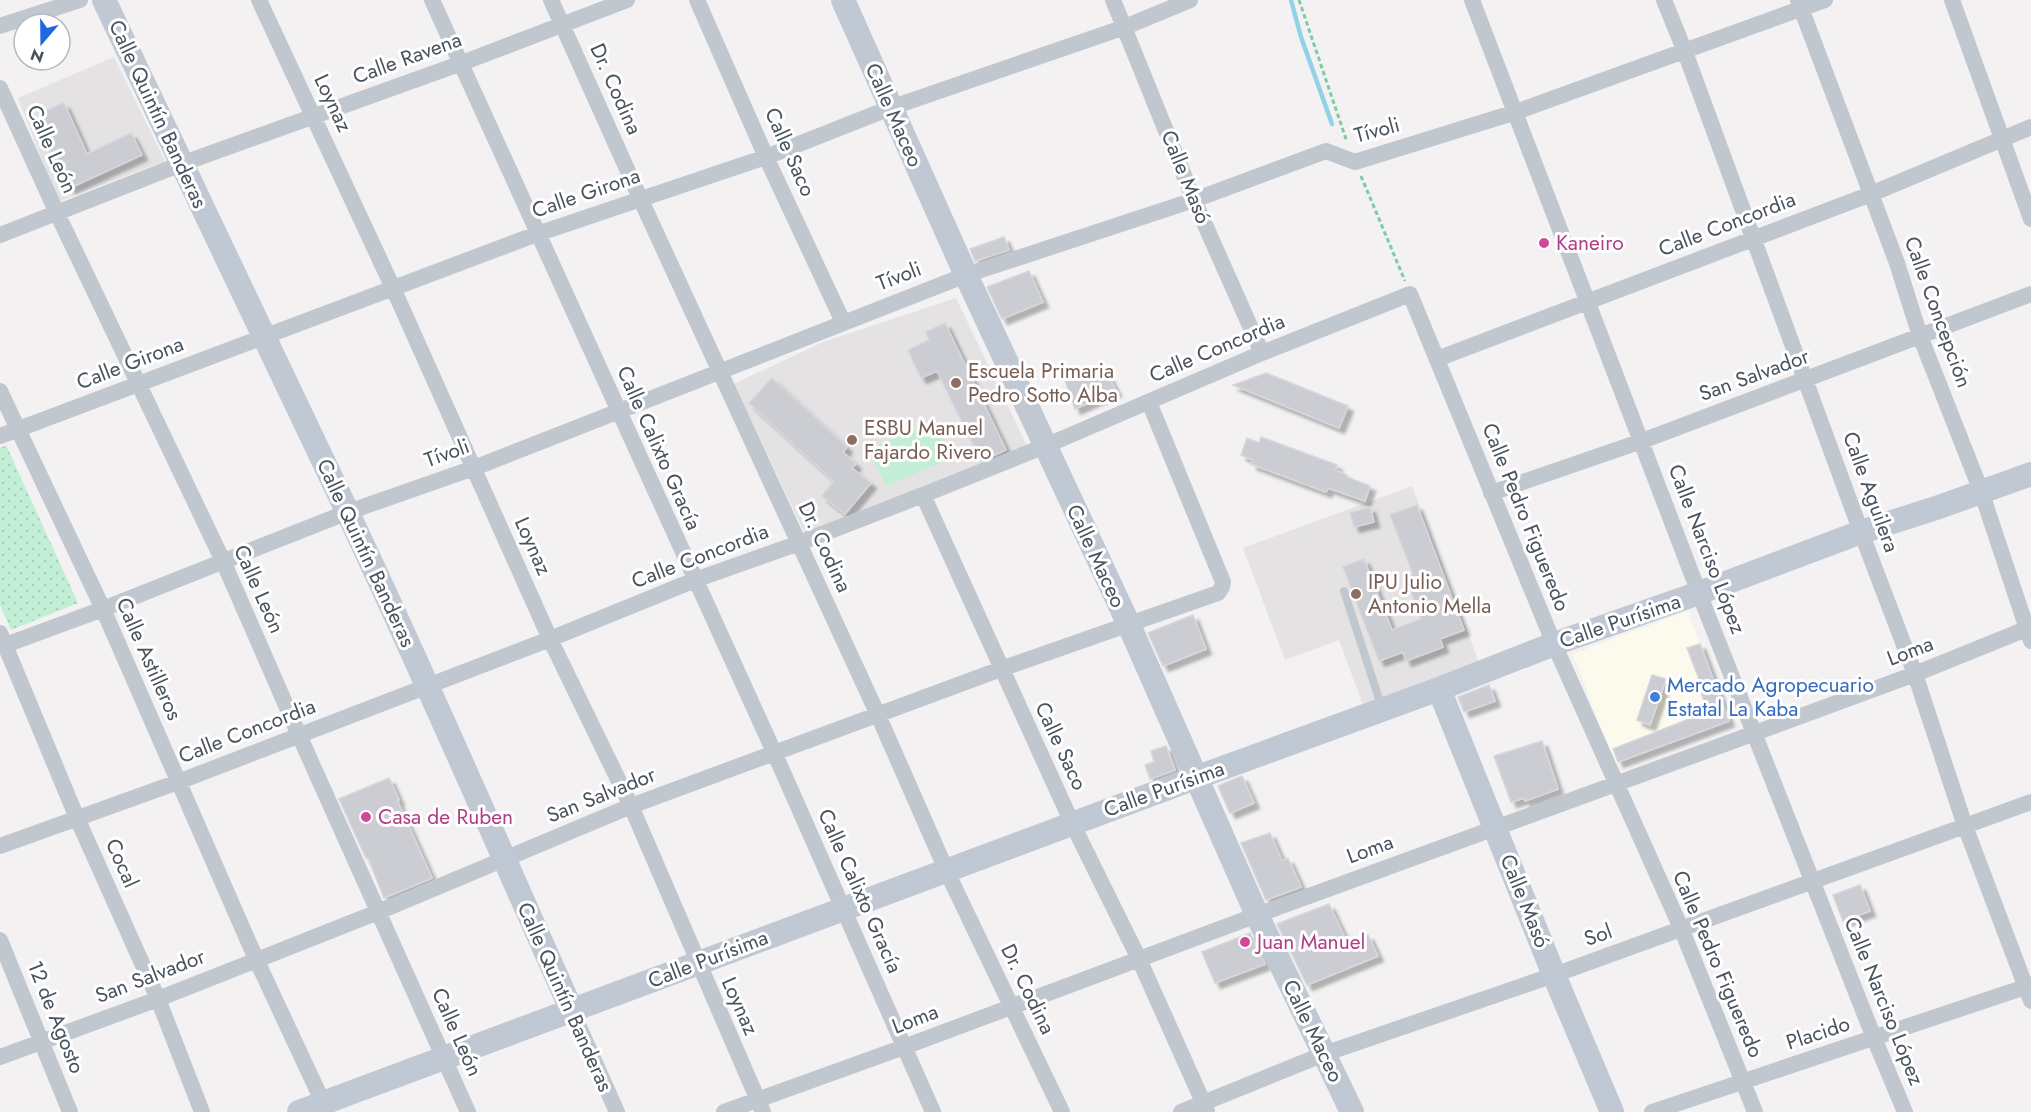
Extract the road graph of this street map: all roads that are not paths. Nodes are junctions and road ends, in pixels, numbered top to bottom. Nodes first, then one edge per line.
1 (80, 0) edge
2 (104, 0) edge
3 (259, 0) edge
4 (432, 0) edge
5 (551, 0) edge
6 (627, 0) edge
7 (697, 0) edge
8 (843, 0) edge
9 (1113, 0) edge
10 (1190, 0) edge
11 (1472, 0) edge
12 (1664, 0) edge
13 (1826, 0) edge
14 (1952, 0) edge
15 (1800, 4) edge
16 (562, 24) junction
17 (0, 26) edge
18 (1125, 27) junction
19 (1685, 52) junction
20 (462, 63) junction
21 (0, 88) edge
22 (890, 108) junction
23 (1516, 112) junction
24 (314, 115) junction
25 (2031, 128) edge
26 (2002, 139) junction
27 (766, 157) junction
28 (181, 164) junction
29 (1871, 194) junction
30 (640, 198) junction
31 (1194, 200) junction
32 (56, 211) junction
33 (2031, 219) edge
34 (537, 234) junction
35 (0, 235) edge
36 (1753, 239) junction
37 (966, 275) junction
38 (393, 288) junction
39 (1410, 294) joint
40 (2031, 294) edge
41 (1587, 301) junction
42 (843, 322) junction
43 (263, 335) junction
44 (1920, 336) junction
45 (1262, 352) junction
46 (1437, 359) junction
47 (719, 371) junction
48 (1806, 380) junction
49 (139, 384) junction
50 (0, 391) edge
51 (1149, 402) junction
52 (618, 412) junction
53 (18, 429) junction
54 (0, 436) edge
55 (1642, 441) junction
56 (1045, 446) junction
57 (474, 468) junction
58 (2031, 474) edge
59 (1981, 491) junction
60 (1491, 493) junction
61 (923, 495) junction
62 (348, 512) junction
63 (1861, 532) junction
64 (799, 543) junction
65 (223, 561) junction
66 (695, 580) junction
67 (1344, 591) dead end
68 (1700, 594) junction
69 (103, 609) junction
70 (1129, 625) junction
71 (2029, 632) edge
72 (550, 639) junction
73 (2, 642) edge
74 (1554, 644) junction
75 (1001, 669) junction
76 (1916, 674) junction
77 (427, 686) junction
78 (1438, 689) junction
79 (1383, 708) junction
80 (878, 715) junction
81 (1755, 733) junction
82 (298, 735) junction
83 (774, 752) junction
84 (1195, 777) junction
85 (178, 782) junction
86 (1615, 784) junction
87 (2031, 802) edge
88 (631, 806) junction
89 (77, 818) junction
90 (1072, 823) junction
91 (1965, 826) junction
92 (1495, 827) junction
93 (0, 846) edge
94 (504, 859) junction
95 (947, 872) junction
96 (1812, 882) junction
97 (843, 909) junction
98 (378, 912) junction
99 (1257, 915) junction
100 (1681, 928) junction
101 (0, 940) edge
102 (256, 959) junction
103 (1139, 959) junction
104 (697, 963) junction
105 (1554, 975) junction
106 (2029, 991) edge
107 (158, 999) junction
108 (1012, 1006) junction
109 (572, 1011) junction
110 (1874, 1038) junction
111 (42, 1041) junction
112 (904, 1047) junction
113 (1324, 1054) junction
114 (0, 1057) edge
115 (444, 1058) junction
116 (1743, 1081) junction
117 (760, 1106) edge
118 (1205, 1107) edge
119 (325, 1108) edge
120 (70, 1112) edge
121 (202, 1112) edge
122 (299, 1112) edge
123 (468, 1112) edge
124 (617, 1112) edge
125 (724, 1112) edge
126 (933, 1112) edge
127 (1062, 1112) edge
128 (1181, 1112) edge
129 (1352, 1112) edge
130 (1612, 1112) edge
131 (1652, 1112) edge
132 (1755, 1112) edge
133 (1905, 1112) edge

1 - 17 street
2 - 28 street, Calle Quintín Banderas
3 - 24 street, Loynaz
4 - 20 street, Calle Calixto Gracía
5 - 16 street, Dr. Codina
6 - 16 street, Calle Ravena
7 - 27 street, Calle Saco
8 - 22 street, Calle Maceo
9 - 18 street, Calle Masó
10 - 18 street, Calle Girona
11 - 23 street, Calle Narciso López
12 - 19 street, Calle Aguilera
13 - 15 street, Tívoli
14 - 26 street
15 - 19 street, Tívoli
15 - 29 street, Calle Concepción
16 - 20 street, Calle Ravena
16 - 30 street, Dr. Codina
18 - 22 street, Calle Girona
18 - 31 street, Calle Masó
19 - 23 street, Tívoli
19 - 36 street, Calle Aguilera
20 - 24 street, Calle Ravena
20 - 34 street, Calle Calixto Gracía
21 - 32 street, Calle León
22 - 27 street, Calle Girona
22 - 37 street, Calle Maceo
23 - 31 street, Tívoli
23 - 41 street, Calle Narciso López
24 - 28 street, Calle Ravena
24 - 38 street, Loynaz
25 - 26 street, Calle Concordia
26 - 29 street, Calle Concordia
26 - 33 street
27 - 30 street, Calle Girona
27 - 42 street, Calle Saco
28 - 32 street, Calle Ravena
28 - 43 street, Calle Quintín Banderas
29 - 36 street, Calle Concordia
29 - 44 street, Calle Concepción
30 - 34 street, Calle Girona
30 - 47 street, Dr. Codina
31 - 37 street, Tívoli
31 - 45 street, Calle Masó
32 - 35 street, Calle Ravena
32 - 49 street, Calle León
34 - 38 street, Calle Girona
34 - 52 street, Calle Calixto Gracía
36 - 41 street, Calle Concordia
36 - 48 street, Calle Aguilera
37 - 42 street, Tívoli
37 - 56 street, Calle Maceo
38 - 43 street, Calle Girona
38 - 57 street, Loynaz
39 - 45 street, Calle Concordia
39 - 46 street, Calle Pedro Figueredo
40 - 44 street, San Salvador
41 - 46 street, Calle Concordia
41 - 55 street, Calle Narciso López
42 - 47 street, Tívoli
43 - 49 street, Calle Girona
43 - 62 street, Calle Quintín Banderas
44 - 48 street, San Salvador
44 - 59 street, Calle Concepción
45 - 51 street, Calle Concordia
46 - 60 street, Calle Pedro Figueredo
47 - 52 street, Tívoli
47 - 64 street, Dr. Codina
48 - 55 street, San Salvador
48 - 63 street, Calle Aguilera
49 - 53 street, Calle Girona
49 - 65 street, Calle León
50 - 53 street, Calle Astilleros
51 - 56 street, Calle Concordia
51 - 70 street, San Salvador
52 - 57 street, Tívoli
52 - 66 street, Calle Calixto Gracía
53 - 54 street, Calle Girona
53 - 69 street, Calle Astilleros
55 - 60 street, San Salvador
55 - 68 street, Calle Narciso López
56 - 61 street, Calle Concordia
56 - 70 street, Calle Maceo
57 - 62 street, Tívoli
57 - 72 street, Loynaz
58 - 59 street, Calle Purísima
59 - 63 street, Calle Purísima
59 - 71 street, Calle Concepción
60 - 74 street, Calle Pedro Figueredo
61 - 64 street, Calle Concordia
61 - 75 street, Calle Saco
62 - 65 street, Tívoli
62 - 77 street, Calle Quintín Banderas
63 - 68 street, Calle Purísima
63 - 76 street, Calle Aguilera
64 - 66 street, Calle Concordia
64 - 80 street, Dr. Codina
65 - 69 street, Tívoli
65 - 82 street, Calle León
66 - 72 street, Calle Concordia
66 - 83 street, Calle Calixto Gracía
67 - 79 lane
68 - 74 street, Calle Purísima
68 - 81 street, Calle Narciso López
69 - 73 street, Tívoli
69 - 85 street, Calle Astilleros
70 - 75 street, San Salvador
70 - 84 street, Calle Maceo
71 - 76 street, Loma
72 - 77 street, Calle Concordia
72 - 88 street, Loynaz
73 - 89 street, Cocal
74 - 78 street, Calle Purísima
74 - 86 street, Calle Pedro Figueredo
75 - 80 street, San Salvador
75 - 90 street, Calle Saco
76 - 81 street, Loma
76 - 91 street, Calle Aguilera
77 - 82 street, Calle Concordia
77 - 94 street, Calle Quintín Banderas
78 - 79 street, Calle Purísima
78 - 92 street, Calle Masó
79 - 84 street, Calle Purísima
80 - 83 street, San Salvador
80 - 95 street, Dr. Codina
81 - 86 street, Loma
81 - 96 street, Calle Narciso López
82 - 85 street, Calle Concordia
82 - 98 street, Calle León
83 - 88 street, San Salvador
83 - 97 street, Calle Calixto Gracía
84 - 90 street, Calle Purísima
84 - 99 street, Calle Maceo
85 - 89 street, Calle Concordia
85 - 102 street, Calle Astilleros
86 - 92 street, Loma
86 - 100 street, Calle Pedro Figueredo
87 - 91 street, Sol
88 - 94 street, San Salvador
88 - 104 street, Loynaz
89 - 93 street, Calle Concordia
89 - 107 street, Cocal
90 - 95 street, Calle Purísima
90 - 103 street, Calle Saco
91 - 96 street, Sol
91 - 106 street, Calle Aguilera
92 - 99 street, Loma
92 - 105 street, Calle Masó
94 - 98 street, San Salvador
94 - 109 street, Calle Quintín Banderas
95 - 97 street, Calle Purísima
95 - 108 street, Dr. Codina
96 - 100 street, Sol
96 - 110 street, Calle Narciso López
97 - 104 street, Calle Purísima
97 - 112 street, Calle Calixto Gracía
98 - 102 street, San Salvador
98 - 115 street, Calle León
99 - 103 street, Loma
99 - 113 street, Calle Maceo
100 - 105 street, Sol
100 - 116 street, Calle Pedro Figueredo
101 - 111 street, 12 de Agosto
102 - 107 street, San Salvador
102 - 119 street, Calle Astilleros
103 - 108 street, Loma
103 - 118 street, Calle Saco
104 - 109 street, Calle Purísima
104 - 117 street, Loynaz
105 - 113 street, Sol
105 - 130 street, Calle Masó
106 - 110 street, Placido
107 - 111 street, San Salvador
107 - 121 street, Cocal
108 - 112 street, Loma
108 - 127 street, Dr. Codina
109 - 115 street, Calle Purísima
109 - 124 street, Calle Quintín Banderas
110 - 116 street, Placido
110 - 133 street, Calle Narciso López
111 - 114 street, San Salvador
111 - 120 street, 12 de Agosto
112 - 117 street, Loma
112 - 126 street, Calle Calixto Gracía
113 - 118 street, Sol
113 - 129 street, Calle Maceo
115 - 119 street, Calle Purísima
115 - 123 street, Calle León
116 - 131 street, Placido
116 - 132 street, Calle Pedro Figueredo
117 - 125 street, Loma
118 - 128 street, Sol
119 - 122 street, Calle Purísima

